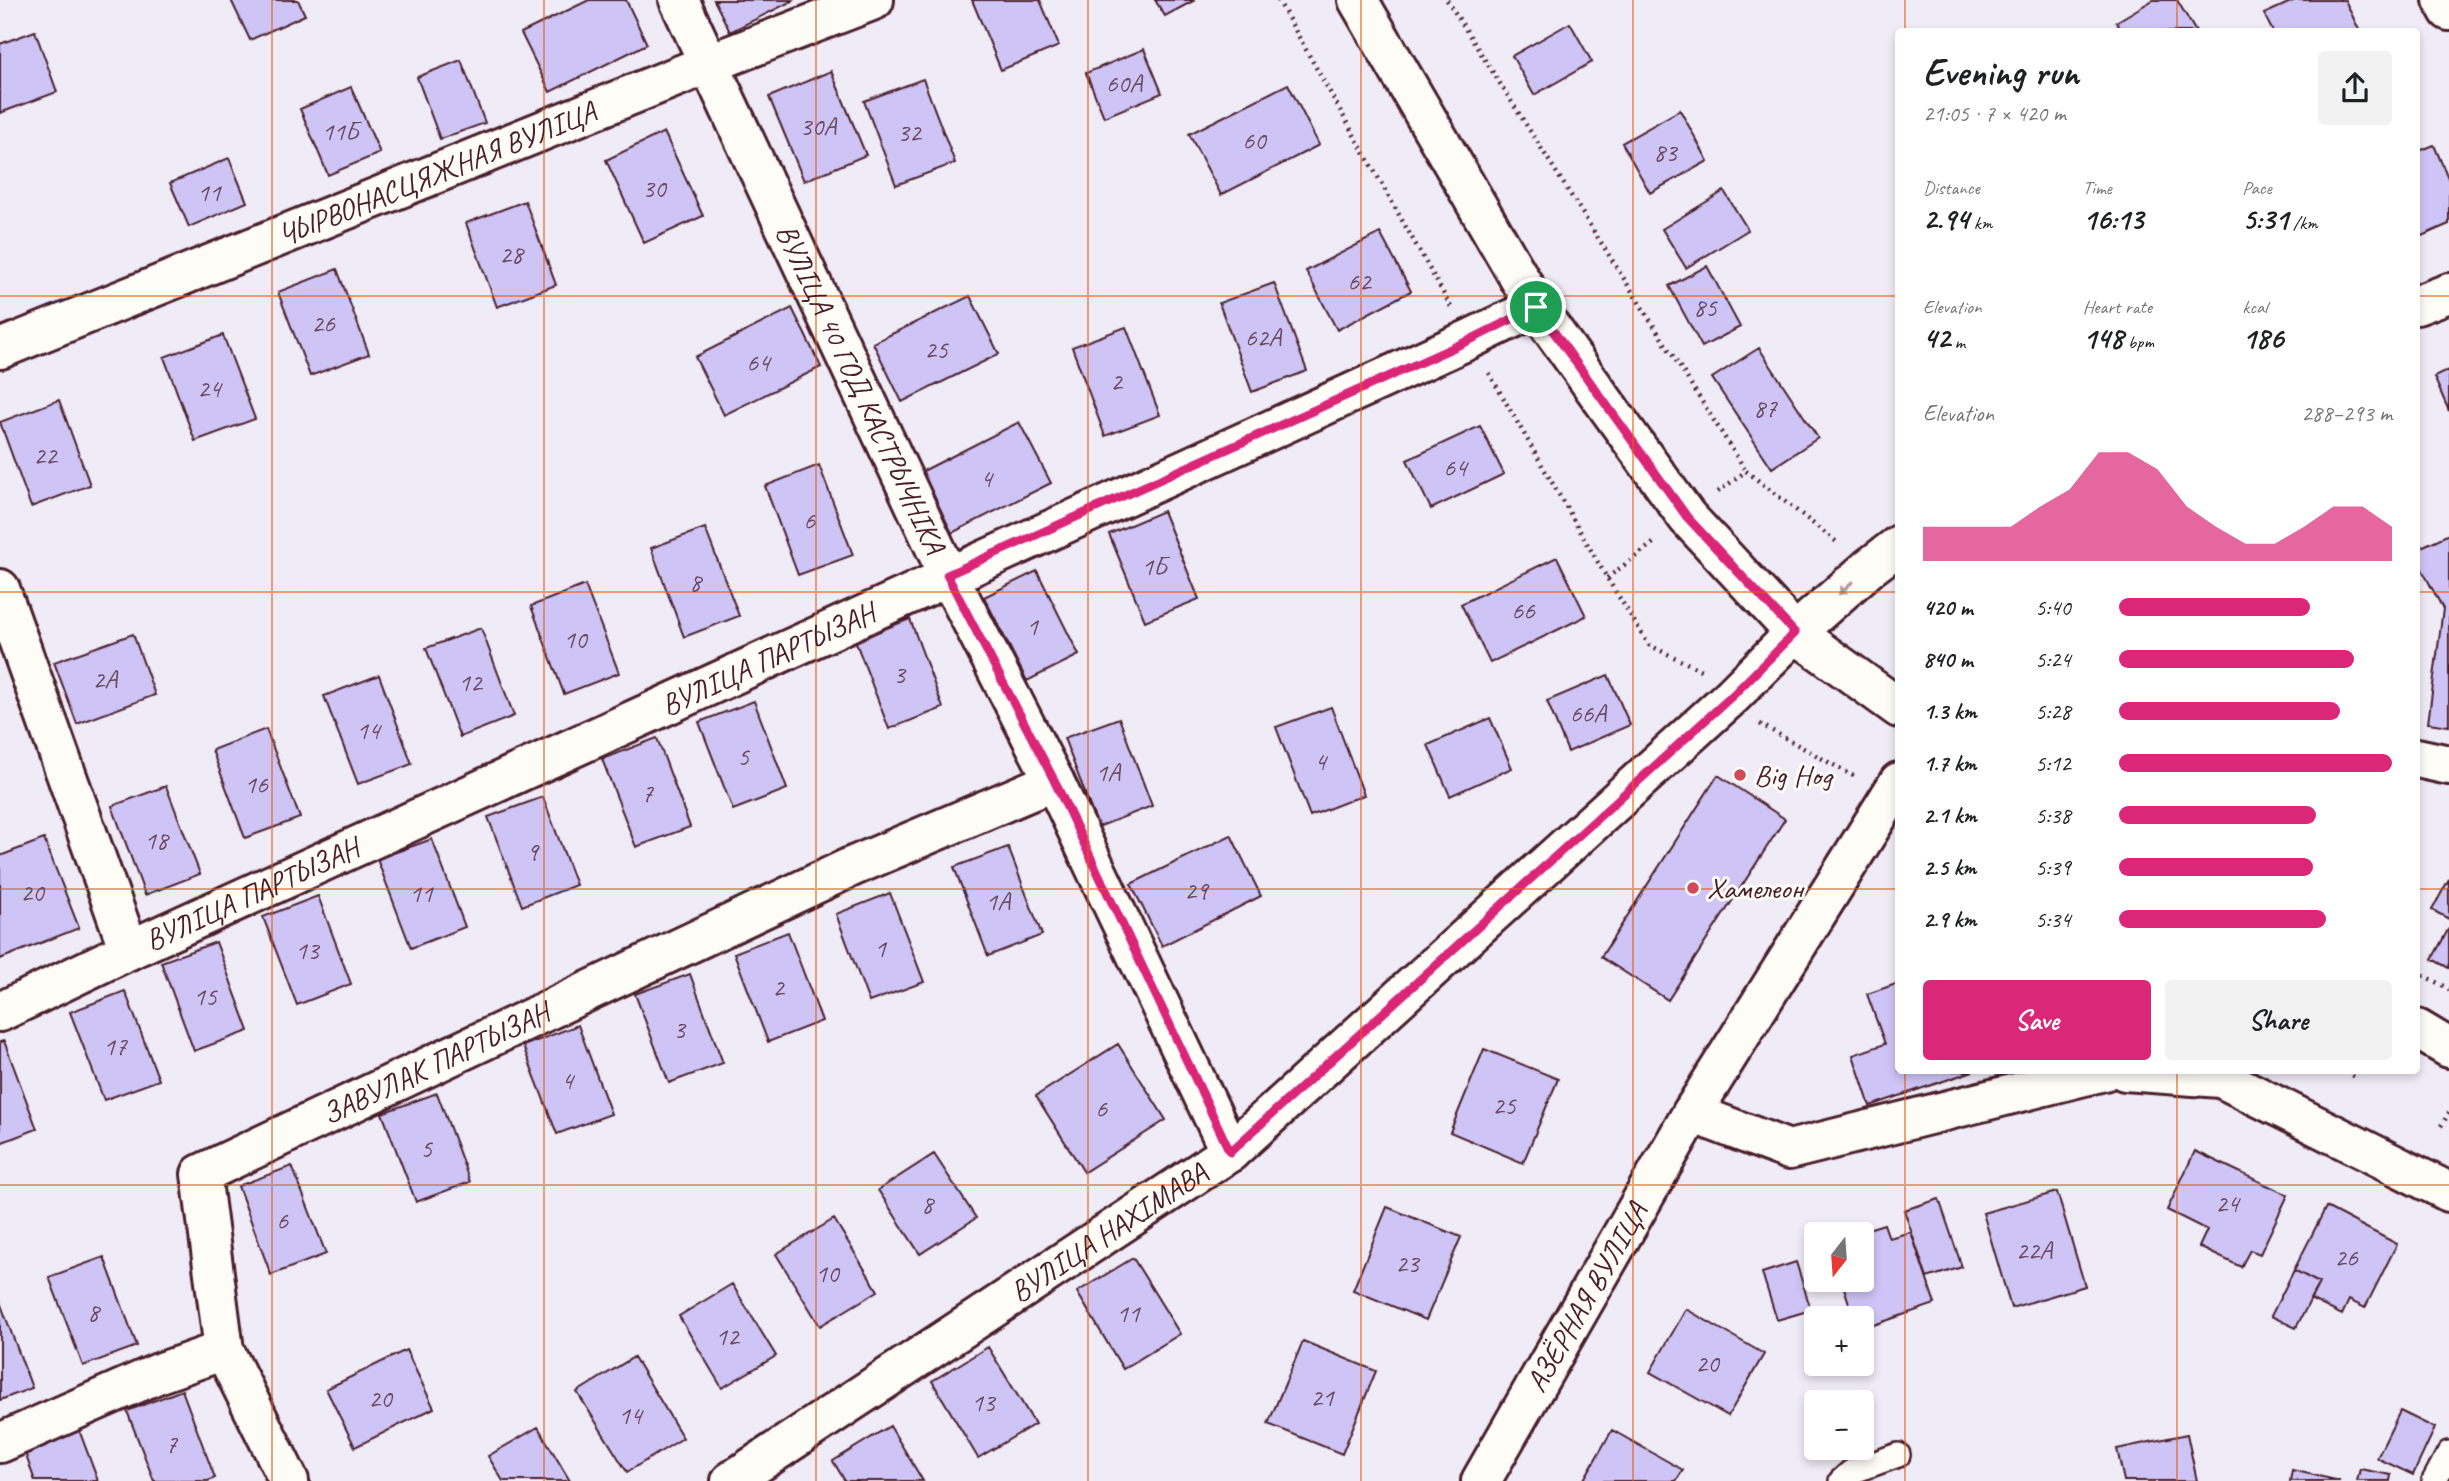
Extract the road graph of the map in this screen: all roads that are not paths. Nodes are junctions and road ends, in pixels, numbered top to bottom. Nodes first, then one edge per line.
1 (679, 0) edge
2 (874, 0) edge
3 (1358, 0) edge
4 (2442, 0) edge
5 (2449, 11) edge
6 (708, 64) junction
7 (2449, 293) edge
8 (2420, 304) edge
9 (1536, 307) junction
10 (0, 349) edge
11 (1895, 548) edge
12 (947, 575) junction
13 (0, 589) edge
14 (1795, 633) junction
15 (1895, 705) edge
16 (2420, 759) edge
17 (2449, 765) edge
18 (1054, 780) junction
19 (1894, 789) edge
20 (129, 950) junction
21 (0, 1012) edge
22 (2420, 1031) edge
23 (2449, 1048) edge
24 (2092, 1074) edge
25 (2166, 1074) edge
26 (1692, 1113) junction
27 (1230, 1152) junction
28 (2449, 1192) edge
29 (224, 1350) junction
30 (0, 1443) edge
31 (2449, 1453) edge
32 (1898, 1455) dead end
33 (289, 1481) edge
34 (731, 1481) edge
35 (1482, 1481) edge
36 (1841, 1481) edge
37 (2434, 1481) edge

1 - 6 street, ВУЛІЦА 40 ГОД КАСТРЫЧНІКА
2 - 6 street, ЧЫРВОНАСЦЯЖНАЯ ВУЛІЦА
3 - 9 street
4 - 5 street
6 - 10 street, ЧЫРВОНАСЦЯЖНАЯ ВУЛІЦА
6 - 12 street, ВУЛІЦА 40 ГОД КАСТРЫЧНІКА
7 - 8 street
9 - 12 street, ВУЛІЦА ПАРТЫЗАН
9 - 14 street
11 -> 14 street, ВУЛІЦА НАХІМАВА
12 - 18 street, ВУЛІЦА 40 ГОД КАСТРЫЧНІКА
12 - 20 street, ВУЛІЦА ПАРТЫЗАН
13 - 20 street
14 - 15 street
14 - 27 street, ВУЛІЦА НАХІМАВА
16 - 17 street
18 - 27 street, ВУЛІЦА 40 ГОД КАСТРЫЧНІКА
18 - 29 street, ЗАВУЛАК ПАРТЫЗАН
19 - 26 street, АЗЁРНАЯ ВУЛІЦА
20 - 21 street, ВУЛІЦА ПАРТЫЗАН
22 - 23 street
24 - 26 street
25 - 28 street
26 - 35 street, АЗЁРНАЯ ВУЛІЦА
27 - 34 street, ВУЛІЦА НАХІМАВА
29 - 30 street
29 - 33 street
31 - 37 lane
32 - 36 lane

